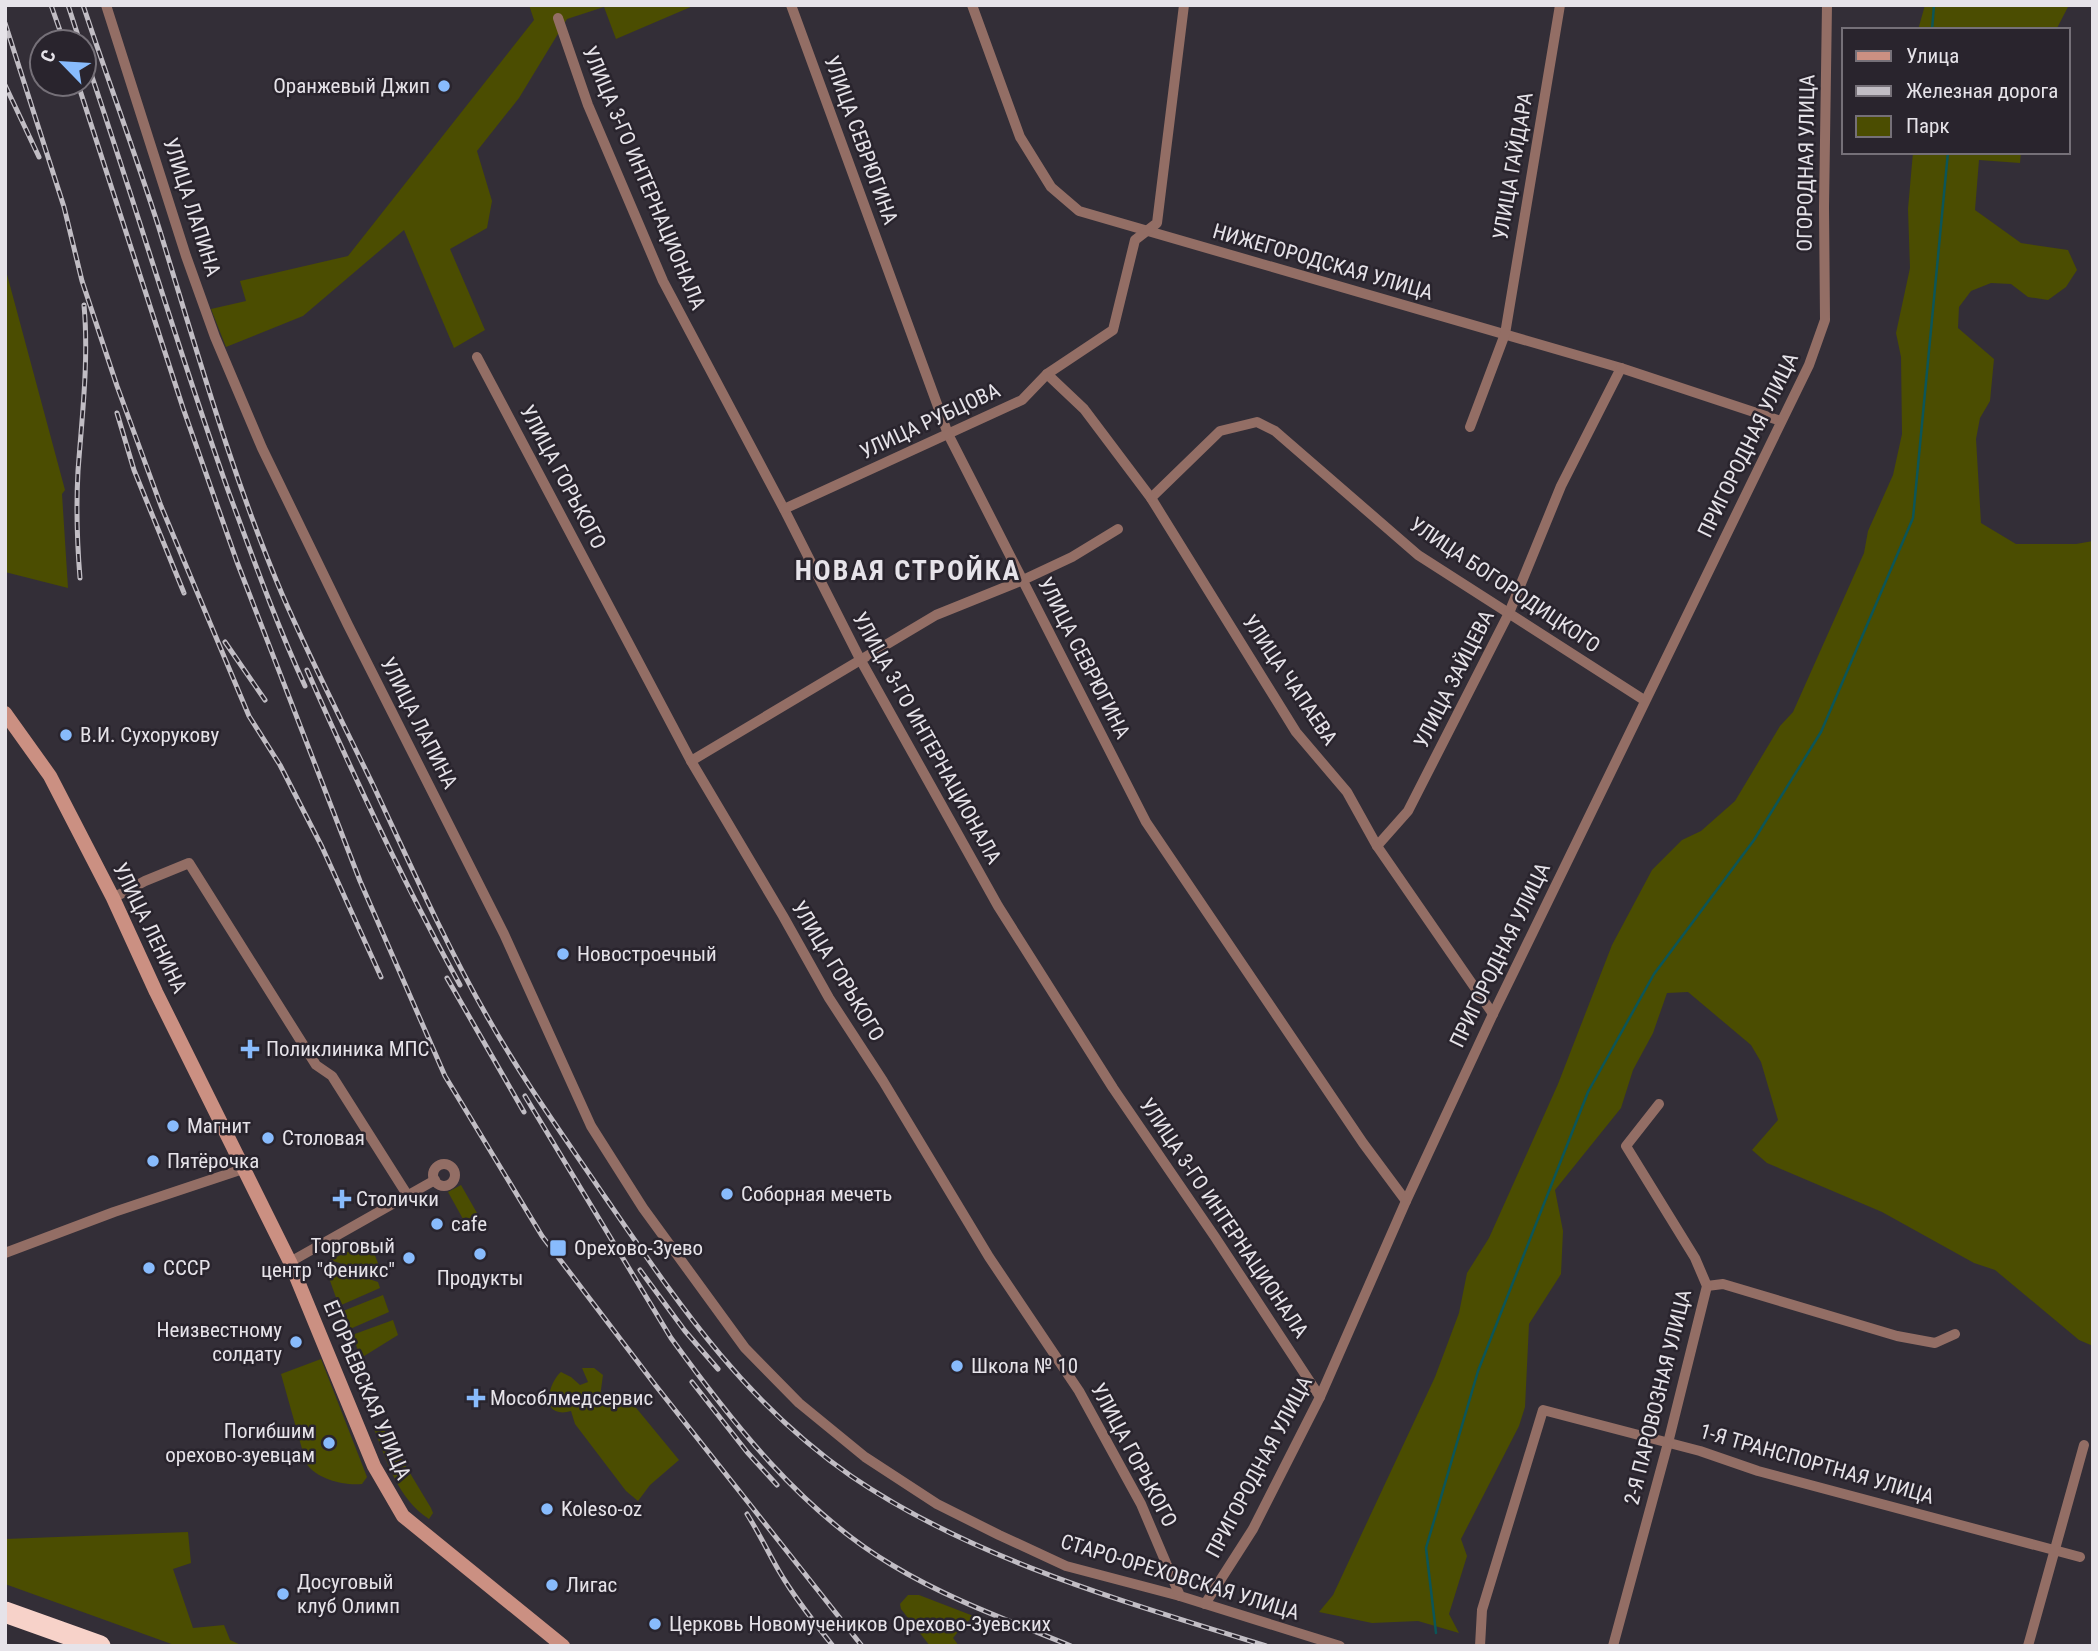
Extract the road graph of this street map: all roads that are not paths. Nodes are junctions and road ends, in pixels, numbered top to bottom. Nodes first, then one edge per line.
1 (106, 5) edge
2 (791, 5) edge
3 (972, 5) edge
4 (1184, 5) edge
5 (1560, 5) edge
6 (1827, 5) edge
7 (558, 18) dead end
8 (1147, 232) junction
9 (1825, 320) joint
10 (1505, 334) junction
11 (477, 356) dead end
12 (1621, 368) junction
13 (1047, 374) junction
14 (1782, 421) junction
15 (1470, 427) dead end
16 (948, 434) junction
17 (1151, 498) junction
18 (784, 509) junction
19 (1118, 529) dead end
20 (1023, 580) junction
21 (1509, 613) junction
22 (860, 659) junction
23 (1644, 700) junction
24 (5, 713) edge
25 (691, 761) junction
26 (1377, 846) junction
27 (113, 898) junction
28 (1493, 1014) junction
29 (1659, 1104) dead end
30 (243, 1169) junction
31 (435, 1180) dead end
32 (408, 1196) junction
33 (1406, 1200) junction
34 (5, 1253) edge
35 (290, 1262) junction
36 (1707, 1286) junction
37 (1955, 1334) dead end
38 (1320, 1397) junction
39 (799, 1403) joint
40 (1668, 1443) junction
41 (2084, 1446) dead end
42 (2055, 1551) junction
43 (2080, 1557) dead end
44 (1180, 1595) junction
45 (1205, 1604) junction
46 (5, 1612) edge
47 (100, 1646) edge
48 (562, 1646) edge
49 (1340, 1646) edge
50 (1480, 1646) edge
51 (1613, 1646) edge
52 (2028, 1646) edge

1 - 39 street, УЛИЦА ЛАПИНА
2 - 16 street, УЛИЦА СЕВРЮГИНА
3 - 8 street, НИЖЕГОРОДСКАЯ УЛИЦА
4 - 8 street, УЛИЦА РУБЦОВА
5 - 10 street, УЛИЦА ГАЙДАРА
6 - 9 street, ОГОРОДНАЯ УЛИЦА
7 - 18 street, УЛИЦА 3-ГО ИНТЕРНАЦИОНАЛА
8 - 10 street, НИЖЕГОРОДСКАЯ УЛИЦА
8 - 13 street, УЛИЦА РУБЦОВА
9 - 14 street, ПРИГОРОДНАЯ УЛИЦА
10 - 12 street, НИЖЕГОРОДСКАЯ УЛИЦА
10 - 15 street, УЛИЦА ГАЙДАРА
11 - 25 street, УЛИЦА ГОРЬКОГО
12 - 14 street, НИЖЕГОРОДСКАЯ УЛИЦА
12 - 21 street, УЛИЦА ЗАЙЦЕВА
13 - 16 street, УЛИЦА РУБЦОВА
13 - 17 street, УЛИЦА ЧАПАЕВА
14 - 23 street, ПРИГОРОДНАЯ УЛИЦА
16 - 18 street, УЛИЦА РУБЦОВА
16 - 20 street, УЛИЦА СЕВРЮГИНА
17 - 21 street, УЛИЦА БОГОРОДИЦКОГО
17 - 26 street, УЛИЦА ЧАПАЕВА
18 - 22 street, УЛИЦА 3-ГО ИНТЕРНАЦИОНАЛА
19 - 20 street
20 - 22 street
20 - 33 street, УЛИЦА СЕВРЮГИНА
21 - 23 street, УЛИЦА БОГОРОДИЦКОГО
21 - 26 street, УЛИЦА ЗАЙЦЕВА
22 - 25 street
22 - 38 street, УЛИЦА 3-ГО ИНТЕРНАЦИОНАЛА
23 - 28 street, ПРИГОРОДНАЯ УЛИЦА
24 - 27 main road, УЛИЦА ЛЕНИНА
25 - 44 street, УЛИЦА ГОРЬКОГО
26 - 28 street, УЛИЦА ЧАПАЕВА
27 - 30 main road, УЛИЦА ЛЕНИНА
27 - 32 street
28 - 33 street, ПРИГОРОДНАЯ УЛИЦА
29 - 36 street, 2-Я ПАРОВОЗНАЯ УЛИЦА
30 - 34 street
30 - 35 main road, ЕГОРЬЕВСКАЯ УЛИЦА
31 - 32 street
32 - 35 street
33 - 38 street, ПРИГОРОДНАЯ УЛИЦА
35 - 48 main road, ЕГОРЬЕВСКАЯ УЛИЦА
36 - 37 street
36 - 40 street, 2-Я ПАРОВОЗНАЯ УЛИЦА
38 - 45 street, ПРИГОРОДНАЯ УЛИЦА
39 - 44 street, СТАРО-ОРЕХОВСКАЯ УЛИЦА
40 - 42 street, 1-Я ТРАНСПОРТНАЯ УЛИЦА
40 - 50 street, 1-Я ТРАНСПОРТНАЯ УЛИЦА
40 - 51 street, 2-Я ПАРОВОЗНАЯ УЛИЦА
41 - 42 street
42 - 43 street, 1-Я ТРАНСПОРТНАЯ УЛИЦА
42 - 52 street
44 - 45 street, СТАРО-ОРЕХОВСКАЯ УЛИЦА
45 - 49 street, СТАРО-ОРЕХОВСКАЯ УЛИЦА
46 - 47 highway

